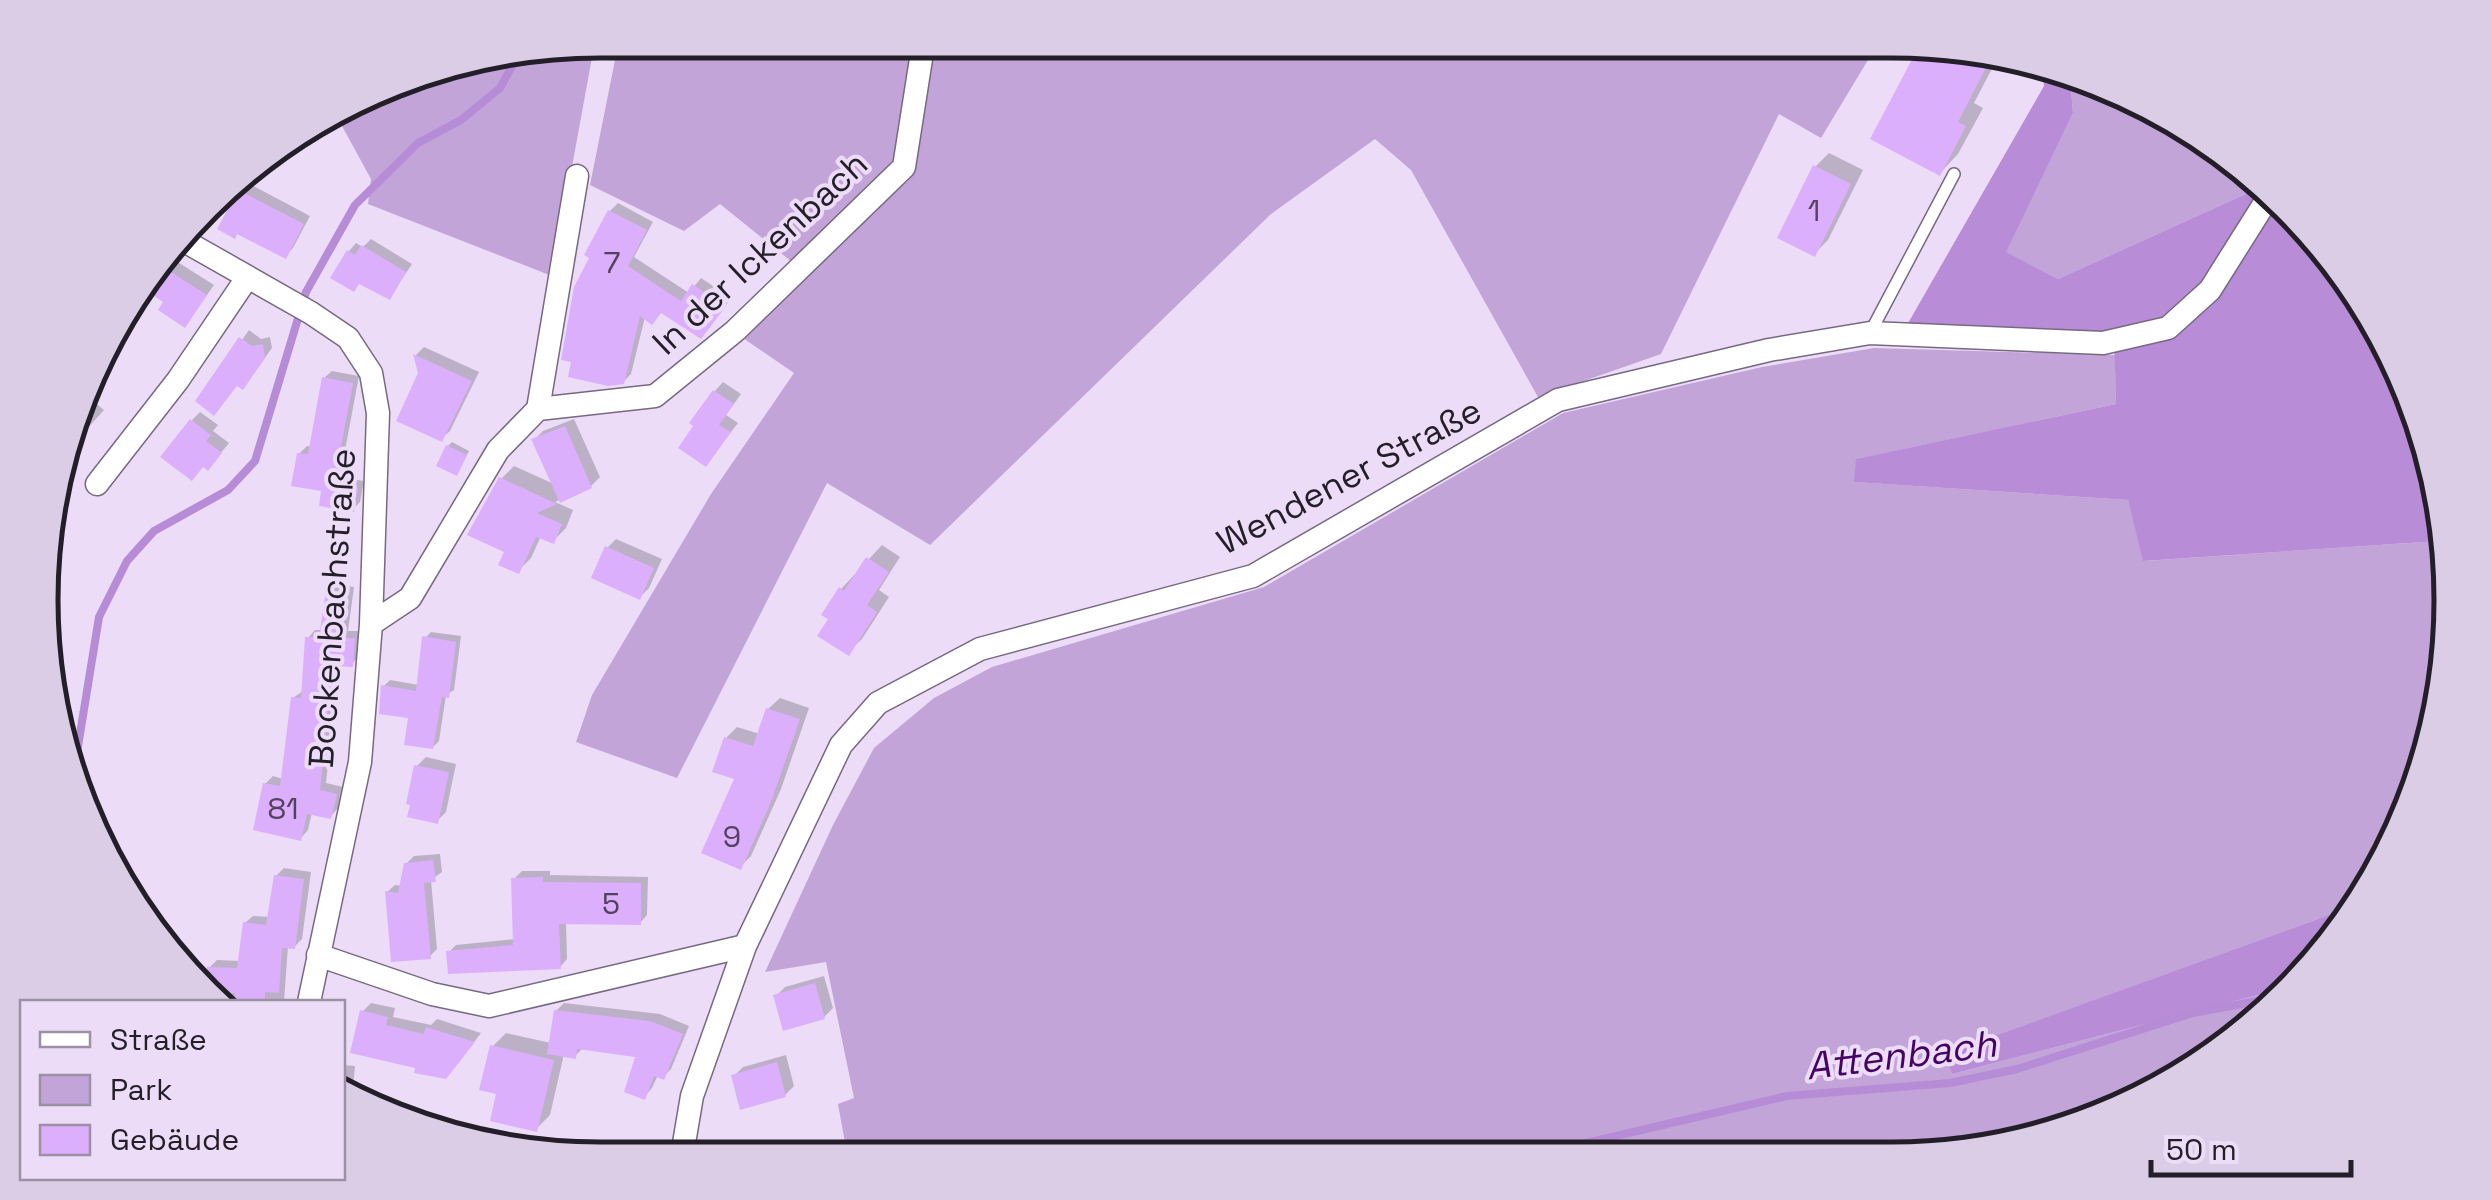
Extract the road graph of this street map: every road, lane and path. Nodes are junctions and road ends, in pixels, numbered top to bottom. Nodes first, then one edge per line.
1 (921, 58) edge
2 (1954, 174) dead end
3 (577, 176) dead end
4 (2264, 206) edge
5 (190, 244) edge
6 (247, 278) junction
7 (1870, 333) junction
8 (538, 410) junction
9 (97, 484) dead end
10 (371, 624) junction
11 (745, 946) junction
12 (318, 955) junction
13 (309, 1000) edge
14 (684, 1142) edge

1 - 8 street, In der Ickenbach
2 - 7 lane
3 - 8 street
4 - 7 street, Wendener Straße
5 - 6 street, Bockenbachstraße
6 - 9 street
6 - 10 street, Bockenbachstraße
7 - 11 street, Wendener Straße
8 - 10 street
10 - 12 street, Bockenbachstraße
11 - 12 street
11 - 14 street
12 - 13 street, Bockenbachstraße

